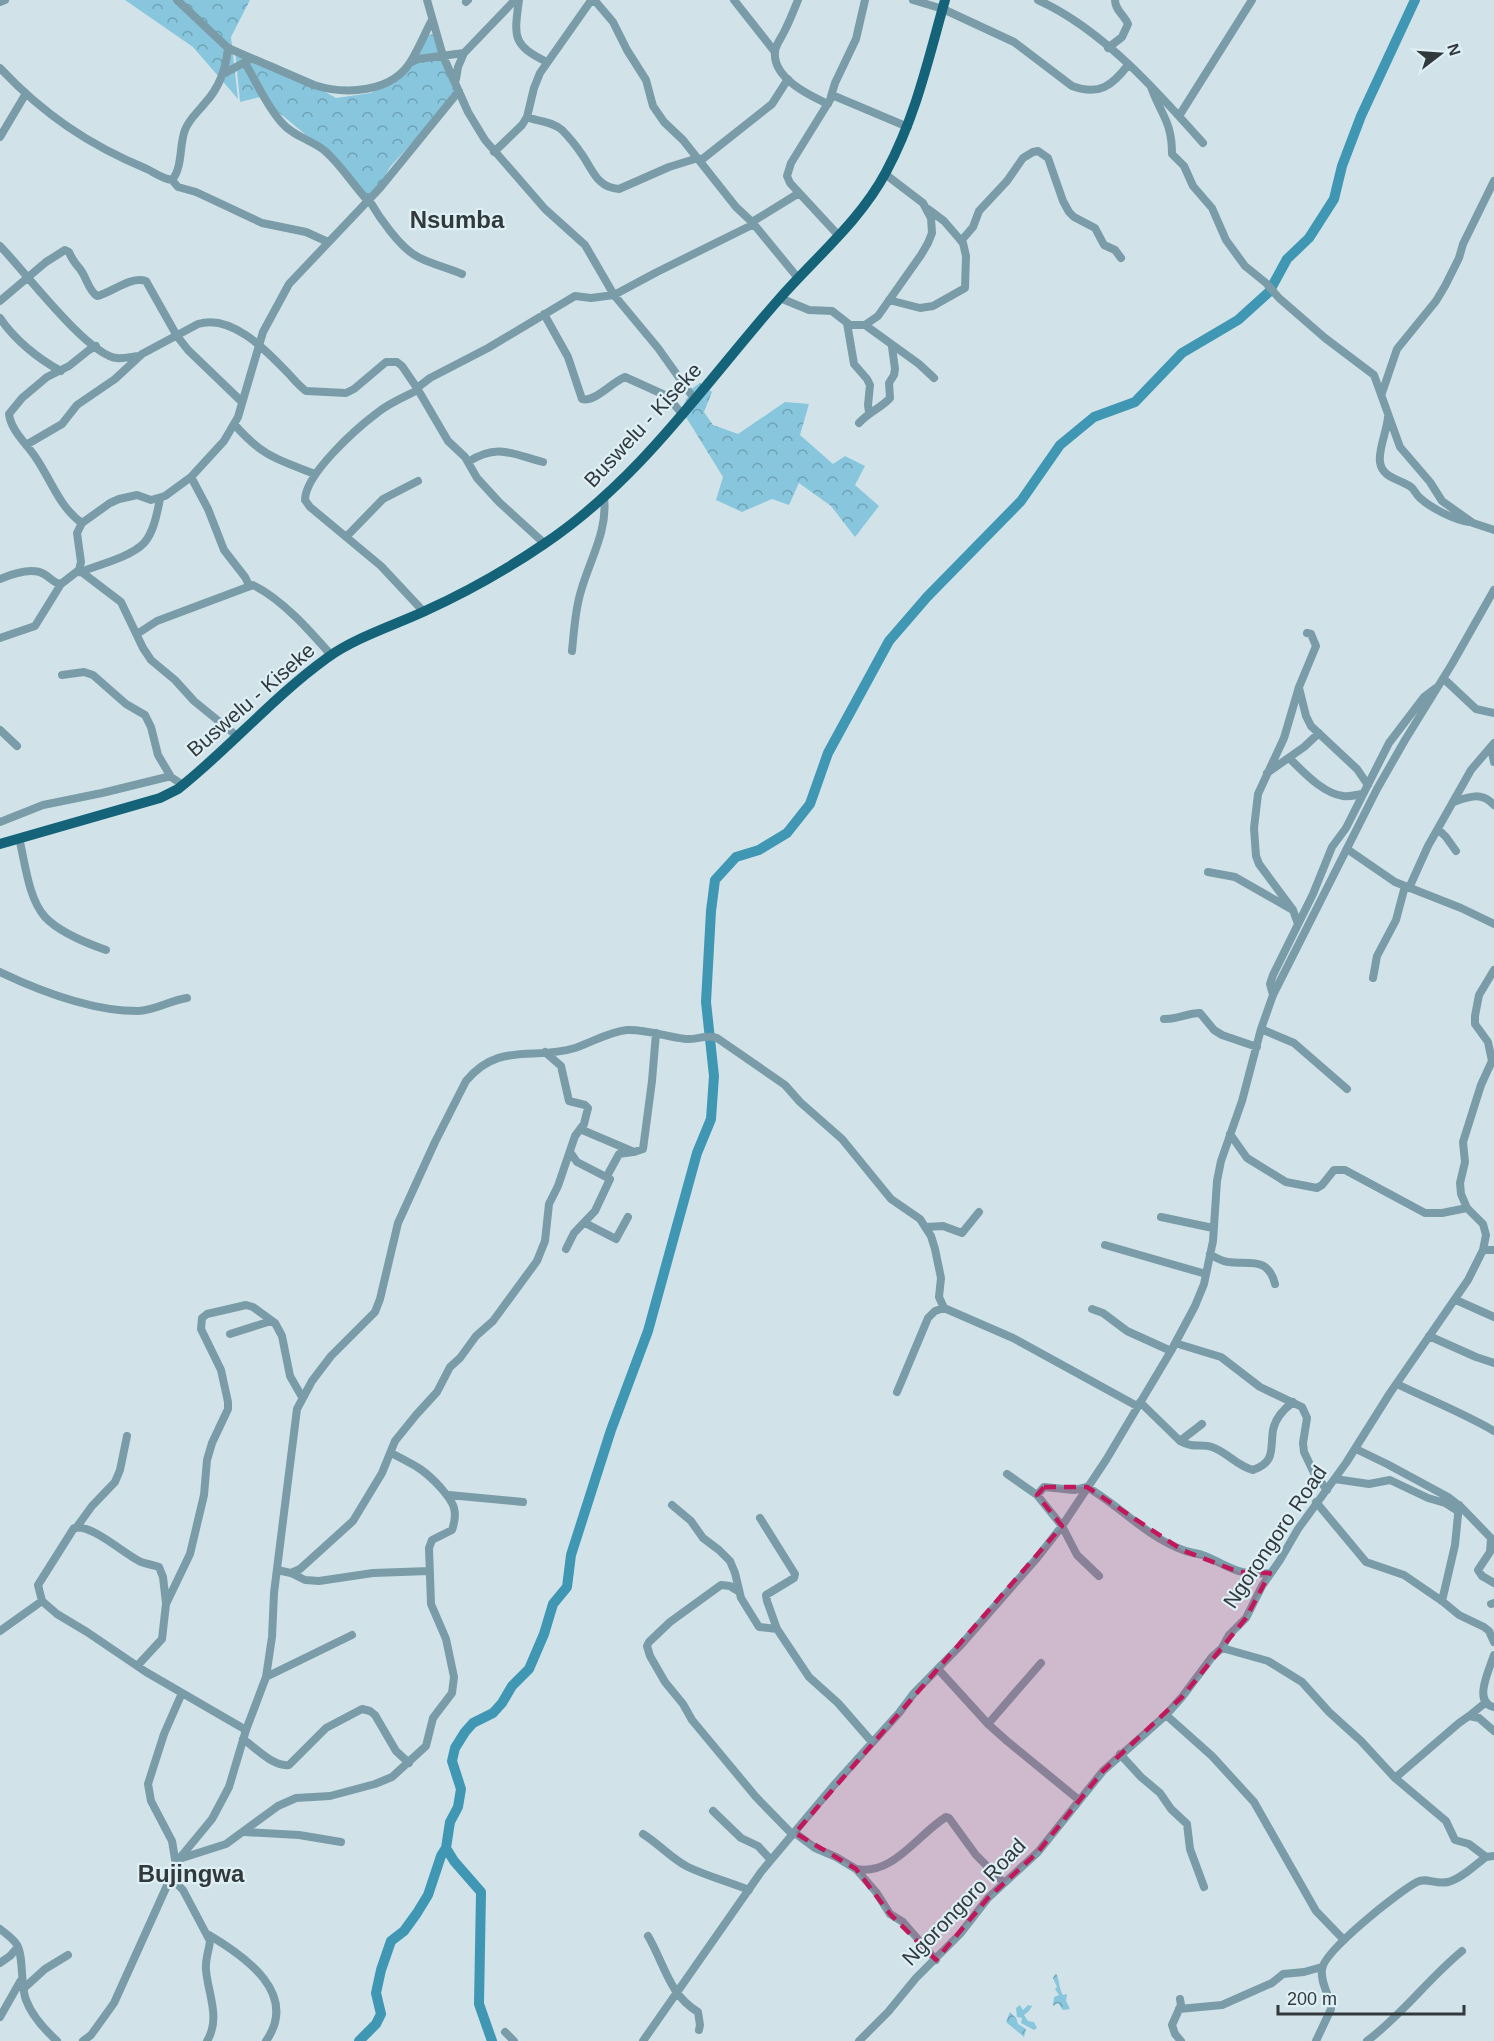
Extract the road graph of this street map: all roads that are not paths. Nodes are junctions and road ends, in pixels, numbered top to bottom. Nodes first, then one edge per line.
1 (5, 0) edge
2 (177, 0) edge
3 (427, 0) edge
4 (517, 0) edge
5 (734, 0) edge
6 (798, 0) edge
7 (865, 0) edge
8 (913, 0) edge
9 (1038, 0) edge
10 (1115, 0) edge
11 (1252, 0) edge
12 (0, 2) edge
13 (944, 4) edge
14 (433, 19) junction
15 (228, 48) junction
16 (1108, 48) junction
17 (775, 52) junction
18 (464, 53) junction
19 (443, 56) junction
20 (248, 60) junction
21 (546, 62) junction
22 (410, 63) junction
23 (1128, 65) junction
24 (0, 68) edge
25 (224, 74) junction
26 (455, 80) junction
27 (788, 80) junction
28 (1151, 87) junction
29 (459, 91) junction
30 (25, 95) junction
31 (830, 99) junction
32 (1179, 116) junction
33 (527, 117) junction
34 (908, 127) junction
35 (0, 137) edge
36 (1203, 143) dead end
37 (494, 152) junction
38 (699, 159) junction
39 (885, 174) junction
40 (172, 180) junction
41 (1494, 181) edge
42 (799, 193) junction
43 (368, 201) junction
44 (928, 209) junction
45 (753, 223) junction
46 (839, 236) junction
47 (961, 241) junction
48 (328, 242) junction
49 (0, 246) edge
50 (1121, 258) dead end
51 (462, 274) dead end
52 (28, 278) junction
53 (798, 278) junction
54 (614, 295) junction
55 (780, 298) junction
56 (889, 300) junction
57 (0, 301) edge
58 (544, 315) junction
59 (0, 318) edge
60 (847, 323) junction
61 (865, 326) junction
62 (177, 336) junction
63 (259, 345) junction
64 (96, 346) junction
65 (892, 347) junction
66 (140, 356) junction
67 (61, 371) junction
68 (934, 378) dead end
69 (417, 389) junction
70 (1382, 393) junction
71 (695, 399) junction
72 (242, 402) junction
73 (1388, 410) junction
74 (869, 412) junction
75 (683, 415) junction
76 (859, 423) dead end
77 (234, 424) junction
78 (26, 445) junction
79 (468, 462) junction
80 (543, 462) dead end
81 (315, 474) junction
82 (191, 477) junction
83 (418, 481) dead end
84 (604, 497) junction
85 (159, 499) junction
86 (82, 523) junction
87 (1473, 523) junction
88 (1494, 530) edge
89 (346, 537) junction
90 (545, 544) junction
91 (79, 571) junction
92 (0, 579) edge
93 (61, 584) junction
94 (249, 585) junction
95 (1494, 590) edge
96 (424, 612) junction
97 (1307, 633) dead end
98 (137, 634) junction
99 (0, 638) edge
100 (572, 651) dead end
101 (331, 655) junction
102 (62, 675) dead end
103 (1443, 679) junction
104 (1299, 687) junction
105 (1438, 688) junction
106 (1494, 713) edge
107 (0, 730) edge
108 (1319, 733) junction
109 (237, 736) junction
110 (1493, 745) edge
111 (17, 746) dead end
112 (1289, 758) junction
113 (1494, 762) edge
114 (1266, 774) junction
115 (171, 777) junction
116 (183, 785) junction
117 (1368, 785) junction
118 (1362, 794) junction
119 (1454, 802) junction
120 (1494, 805) edge
121 (0, 822) edge
122 (1438, 829) junction
123 (19, 838) junction
124 (0, 844) edge
125 (1347, 849) junction
126 (1456, 851) dead end
127 (1208, 872) dead end
128 (1407, 887) junction
129 (1293, 910) junction
130 (1303, 914) junction
131 (1298, 924) junction
132 (1494, 924) edge
133 (106, 950) dead end
134 (1494, 970) edge
135 (0, 972) edge
136 (1373, 978) dead end
137 (1273, 995) junction
138 (187, 998) dead end
139 (1164, 1019) dead end
140 (1261, 1029) junction
141 (656, 1033) junction
142 (1257, 1047) junction
143 (545, 1053) junction
144 (1347, 1089) dead end
145 (580, 1130) junction
146 (1230, 1134) junction
147 (570, 1152) junction
148 (634, 1152) junction
149 (607, 1176) junction
150 (1467, 1208) junction
151 (979, 1212) dead end
152 (628, 1217) dead end
153 (1161, 1218) dead end
154 (585, 1223) junction
155 (1483, 1224) junction
156 (1494, 1225) edge
157 (926, 1227) junction
158 (1213, 1228) junction
159 (1105, 1245) dead end
160 (566, 1249) dead end
161 (1483, 1250) junction
162 (1494, 1250) edge
163 (1210, 1254) junction
164 (1206, 1274) junction
165 (1275, 1284) dead end
166 (1456, 1300) junction
167 (944, 1308) junction
168 (1092, 1309) dead end
169 (1494, 1317) edge
170 (271, 1321) junction
171 (230, 1334) dead end
172 (1430, 1336) junction
173 (1173, 1347) junction
174 (1494, 1363) edge
175 (1398, 1384) junction
176 (897, 1392) dead end
177 (302, 1397) junction
178 (1293, 1402) junction
179 (1139, 1404) junction
180 (1202, 1424) dead end
181 (1494, 1431) edge
182 (127, 1436) dead end
183 (1180, 1441) junction
184 (1356, 1449) junction
185 (391, 1453) junction
186 (1007, 1474) dead end
187 (1335, 1479) junction
188 (1087, 1487) junction
189 (1327, 1490) junction
190 (1037, 1495) junction
191 (449, 1496) junction
192 (523, 1502) dead end
193 (1316, 1502) junction
194 (672, 1505) dead end
195 (1458, 1508) junction
196 (760, 1518) dead end
197 (1062, 1526) junction
198 (76, 1528) junction
199 (277, 1570) junction
200 (429, 1571) junction
201 (291, 1574) junction
202 (1270, 1574) junction
203 (1099, 1576) dead end
204 (1494, 1583) edge
205 (738, 1591) junction
206 (42, 1601) junction
207 (1442, 1601) junction
208 (166, 1604) junction
209 (777, 1629) junction
210 (0, 1630) edge
211 (352, 1635) dead end
212 (1494, 1642) edge
213 (1222, 1648) junction
214 (1494, 1655) edge
215 (1041, 1663) dead end
216 (138, 1665) junction
217 (938, 1669) junction
218 (266, 1677) junction
219 (182, 1693) junction
220 (1490, 1705) edge
221 (1166, 1715) junction
222 (1470, 1716) junction
223 (988, 1724) junction
224 (1494, 1731) edge
225 (245, 1735) junction
226 (872, 1742) junction
227 (1120, 1754) junction
228 (409, 1763) junction
229 (1395, 1778) junction
230 (1079, 1800) junction
231 (713, 1811) dead end
232 (244, 1832) junction
233 (643, 1834) dead end
234 (794, 1834) junction
235 (341, 1842) dead end
236 (1490, 1856) edge
237 (771, 1860) junction
238 (177, 1862) junction
239 (856, 1869) junction
240 (170, 1877) junction
241 (1004, 1883) junction
242 (1204, 1887) dead end
243 (749, 1890) junction
244 (0, 1929) edge
245 (208, 1935) junction
246 (648, 1936) dead end
247 (1344, 1940) junction
248 (18, 1947) junction
249 (1462, 1951) dead end
250 (68, 1954) dead end
251 (936, 1960) junction
252 (0, 1963) edge
253 (1322, 1967) junction
254 (22, 1985) junction
255 (677, 1993) junction
256 (0, 1997) edge
257 (1180, 1999) dead end
258 (7, 2004) junction
259 (1179, 2009) junction
260 (0, 2017) edge
261 (699, 2030) dead end
262 (505, 2032) dead end
263 (57, 2041) edge
264 (83, 2041) edge
265 (207, 2041) edge
266 (266, 2041) edge
267 (514, 2041) edge
268 (643, 2041) edge
269 (859, 2041) edge
270 (1181, 2041) edge
271 (1316, 2041) edge
272 (1366, 2041) edge

1 - 12 street
2 - 15 street
3 - 14 street
4 - 18 street
4 - 21 street
5 - 17 street
6 - 17 street
7 - 31 street
8 - 13 street
9 - 16 street
10 - 16 street
11 - 32 street
13 - 23 street
13 - 34 main road, Buswelu - Kiseke
14 - 19 street
14 - 22 street
15 - 20 street
15 - 25 street
16 - 23 street
17 - 27 street
18 - 19 street
18 - 26 street
19 - 22 street
19 - 26 street
20 - 22 street
20 - 25 street
20 - 43 street
21 - 33 street
21 - 38 street
23 - 28 street
24 - 30 street
25 - 40 street
26 - 29 street
27 - 31 street
27 - 38 street
28 - 32 street
28 - 70 street
29 - 37 street
29 - 43 street
30 - 35 street
30 - 40 street
31 - 34 street
31 - 42 street
32 - 36 street
33 - 37 street
33 - 38 street
34 - 39 main road, Buswelu - Kiseke
37 - 54 street
38 - 45 street
39 - 44 street
39 - 46 main road, Buswelu - Kiseke
40 - 48 street
41 - 70 street
42 - 45 street
42 - 46 street
43 - 48 street
43 - 51 street
44 - 47 street
44 - 56 street
45 - 53 street
45 - 54 street
46 - 53 main road, Buswelu - Kiseke
47 - 50 street
47 - 56 street
48 - 63 street
49 - 52 street
52 - 57 street
52 - 62 street
52 - 64 street
53 - 55 main road, Buswelu - Kiseke
54 - 58 street
54 - 71 street
55 - 60 street
55 - 71 main road, Buswelu - Kiseke
56 - 61 street
58 - 69 street
58 - 75 street
59 - 67 street
60 - 61 street
60 - 74 street
61 - 65 street
62 - 63 street
62 - 66 street
62 - 72 street
63 - 69 street
63 - 72 street
64 - 66 street
64 - 67 street
65 - 68 street
65 - 74 street
66 - 78 street
67 - 78 street
69 - 79 street
69 - 81 street
70 - 73 street
71 - 75 main road, Buswelu - Kiseke
72 - 77 street
73 - 87 street
73 - 87 street
74 - 76 street
75 - 84 main road, Buswelu - Kiseke
77 - 81 street
77 - 82 street
78 - 86 street
79 - 80 street
79 - 90 street
81 - 89 street
82 - 85 street
82 - 94 street
83 - 89 street
84 - 90 main road, Buswelu - Kiseke
84 - 100 street
85 - 86 street
85 - 91 street
86 - 91 street
87 - 88 street
89 - 96 street
90 - 96 main road, Buswelu - Kiseke
91 - 93 street
91 - 98 street
92 - 93 street
93 - 99 street
94 - 98 street
94 - 101 street
95 - 103 street
96 - 101 main road, Buswelu - Kiseke
97 - 104 street
98 - 109 street
101 - 109 main road, Buswelu - Kiseke
102 - 115 street
103 - 105 street
103 - 106 street
104 - 108 street
104 - 114 street
105 - 117 street
105 - 125 street
107 - 111 street
108 - 112 street
108 - 117 street
109 - 116 main road, Buswelu - Kiseke
110 - 113 street
110 - 119 street
112 - 114 street
112 - 118 street
114 - 129 street
115 - 116 street
115 - 121 street
116 - 123 main road, Buswelu - Kiseke
117 - 118 street
118 - 130 street
119 - 120 street
119 - 122 street
122 - 126 street
122 - 128 street
123 - 124 main road, Buswelu - Kiseke
123 - 133 street
125 - 128 street
125 - 137 street
127 - 129 street
128 - 132 street
128 - 136 street
129 - 130 street
129 - 131 street
130 - 131 street
131 - 137 street
134 - 150 street
135 - 138 street
137 - 140 street
139 - 142 street
140 - 142 street
140 - 144 street
141 - 143 street
141 - 148 street
141 - 157 street
142 - 146 street
143 - 145 street
143 - 177 street
145 - 147 street
145 - 148 street
146 - 150 street
146 - 158 street
147 - 149 street
147 - 185 street
148 - 149 street
149 - 154 street
150 - 155 street
151 - 157 street
152 - 154 street
153 - 158 street
154 - 160 street
155 - 156 street
155 - 161 street, Ngorongoro Road
157 - 167 street
158 - 163 street
159 - 164 street
161 - 162 street
161 - 166 street, Ngorongoro Road
163 - 164 street
163 - 165 street
164 - 173 street
166 - 169 street
166 - 172 street, Ngorongoro Road
167 - 176 street
167 - 179 street
168 - 173 street
170 - 171 street
170 - 177 street
170 - 208 street
172 - 174 street
172 - 175 street, Ngorongoro Road
173 - 178 street
173 - 179 street
175 - 181 street
175 - 184 street, Ngorongoro Road
177 - 199 street
178 - 183 street
178 - 189 street
179 - 183 street
179 - 188 street
180 - 183 street
182 - 198 street
184 - 187 street, Ngorongoro Road
184 - 195 street
185 - 191 street
185 - 201 street
186 - 190 street
187 - 189 street, Ngorongoro Road
187 - 195 street
188 - 190 street
188 - 197 street
188 - 202 street
189 - 193 street, Ngorongoro Road
190 - 197 street
191 - 192 street
191 - 200 street
193 - 202 street, Ngorongoro Road
193 - 207 street
194 - 205 street
195 - 204 street
195 - 207 street
196 - 209 street
197 - 203 street
197 - 217 street
198 - 206 street
198 - 208 street
199 - 201 street
199 - 218 street
200 - 201 street
200 - 228 street
202 - 213 street, Ngorongoro Road
205 - 209 street
205 - 234 street
206 - 210 street
206 - 216 street
207 - 212 street
208 - 216 street
209 - 226 street
211 - 218 street
213 - 221 street, Ngorongoro Road
213 - 229 street
214 - 220 street
215 - 223 street
216 - 219 street
217 - 223 street
217 - 226 street
218 - 225 street
219 - 225 street
219 - 238 street
220 - 222 street
221 - 227 street, Ngorongoro Road
221 - 247 street
222 - 224 street
222 - 229 street
223 - 230 street
225 - 228 street
225 - 238 street
226 - 234 street
227 - 230 street, Ngorongoro Road
227 - 242 street
228 - 232 street
229 - 236 street
230 - 241 street, Ngorongoro Road
231 - 237 street
232 - 235 street
232 - 238 street
233 - 243 street
234 - 237 street
234 - 239 street
236 - 247 street
237 - 243 street
238 - 240 street
239 - 241 street
239 - 251 street
240 - 245 street
240 - 264 street
241 - 251 street, Ngorongoro Road
243 - 255 street
244 - 248 street
245 - 265 street
245 - 266 street
246 - 255 street
247 - 253 street
248 - 252 street
248 - 254 street
249 - 272 street
250 - 254 street
251 - 269 street, Ngorongoro Road
253 - 259 street
253 - 271 street
254 - 258 street
254 - 263 street
255 - 261 street
255 - 268 street
256 - 258 street
257 - 259 street
258 - 260 street
259 - 270 street
262 - 267 street

